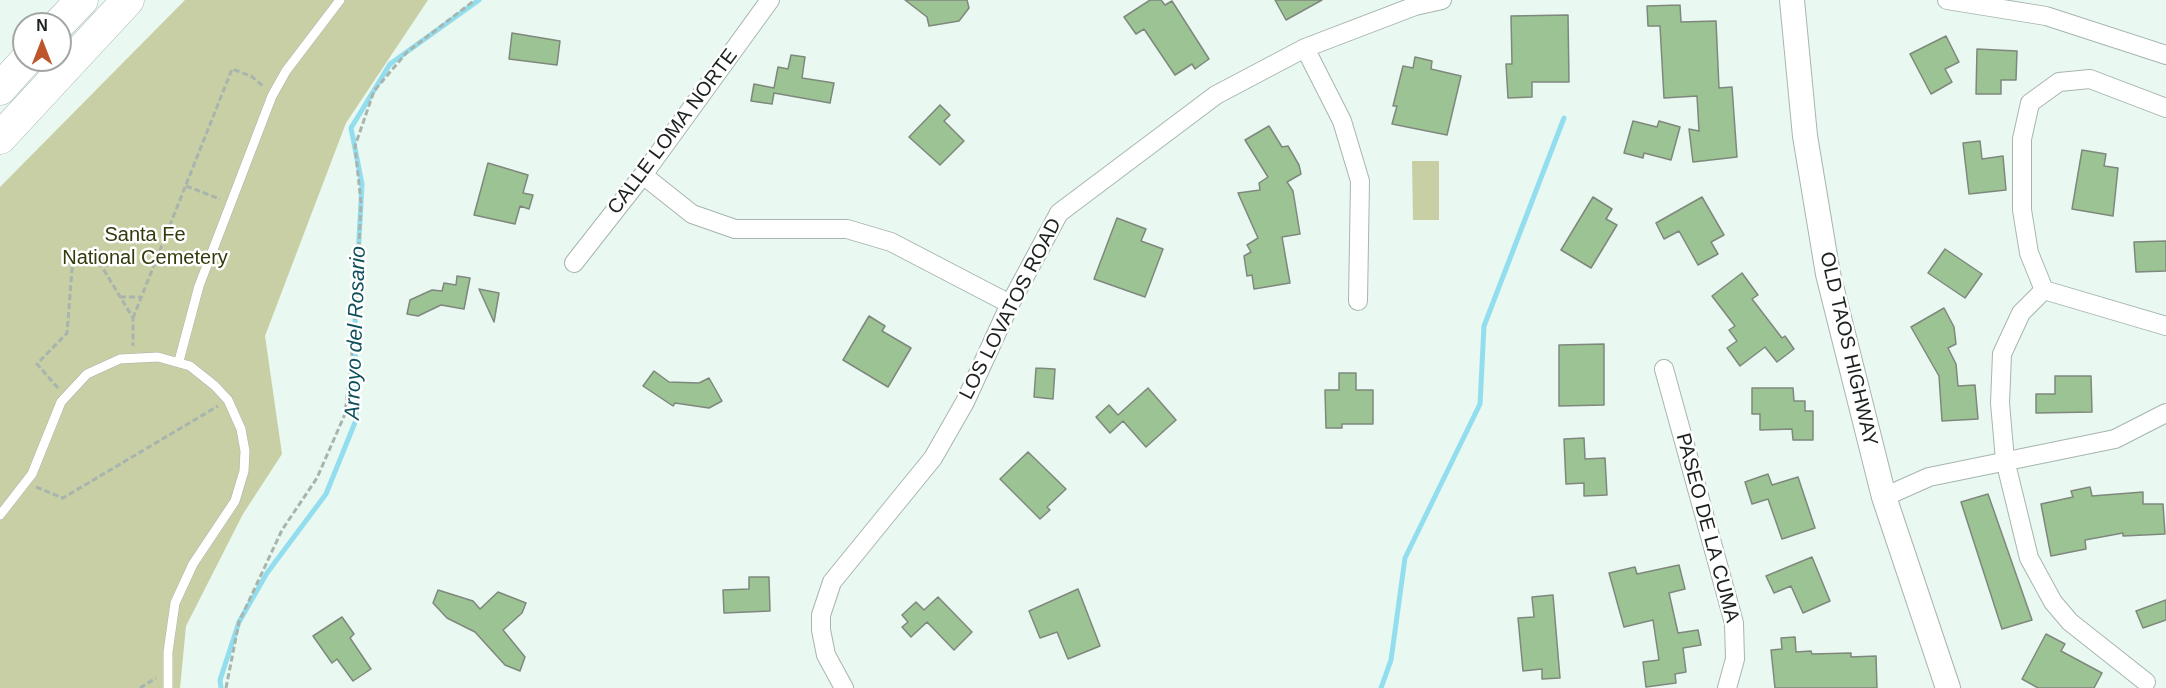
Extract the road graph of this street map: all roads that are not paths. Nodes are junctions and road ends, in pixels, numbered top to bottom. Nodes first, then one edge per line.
1 (82, 0) edge
2 (128, 0) edge
3 (340, 0) edge
4 (770, 0) edge
5 (1442, 0) edge
6 (1792, 0) edge
7 (1947, 0) edge
8 (70, 12) edge
9 (1305, 48) junction
10 (2166, 55) edge
11 (15, 72) edge
12 (0, 89) edge
13 (2166, 108) edge
14 (0, 138) edge
15 (644, 175) junction
16 (574, 263) dead end
17 (2044, 290) junction
18 (1359, 301) dead end
19 (1010, 304) junction
20 (2166, 326) edge
21 (180, 361) junction
22 (1664, 369) dead end
23 (2166, 413) edge
24 (2005, 460) junction
25 (1884, 498) junction
26 (0, 515) edge
27 (2146, 682) dead end
28 (168, 688) edge
29 (844, 688) edge
30 (1727, 688) edge
31 (1948, 688) edge

1 - 8 highway
2 - 14 highway
3 - 21 lane
4 - 15 street, CALLE LOMA NORTE
5 - 9 street, LOS LOVATOS ROAD
6 - 25 street, OLD TAOS HIGHWAY
7 - 10 street
9 - 18 street
9 - 19 street, LOS LOVATOS ROAD
11 - 12 highway
13 - 17 street
15 - 16 street, CALLE LOMA NORTE
15 - 19 street
17 - 20 street
17 - 24 street
19 - 29 street, LOS LOVATOS ROAD
21 - 26 lane
21 - 28 lane
22 - 30 street, PASEO DE LA CUMA
23 - 24 street
24 - 25 street
24 - 27 street
25 - 31 street, OLD TAOS HIGHWAY

